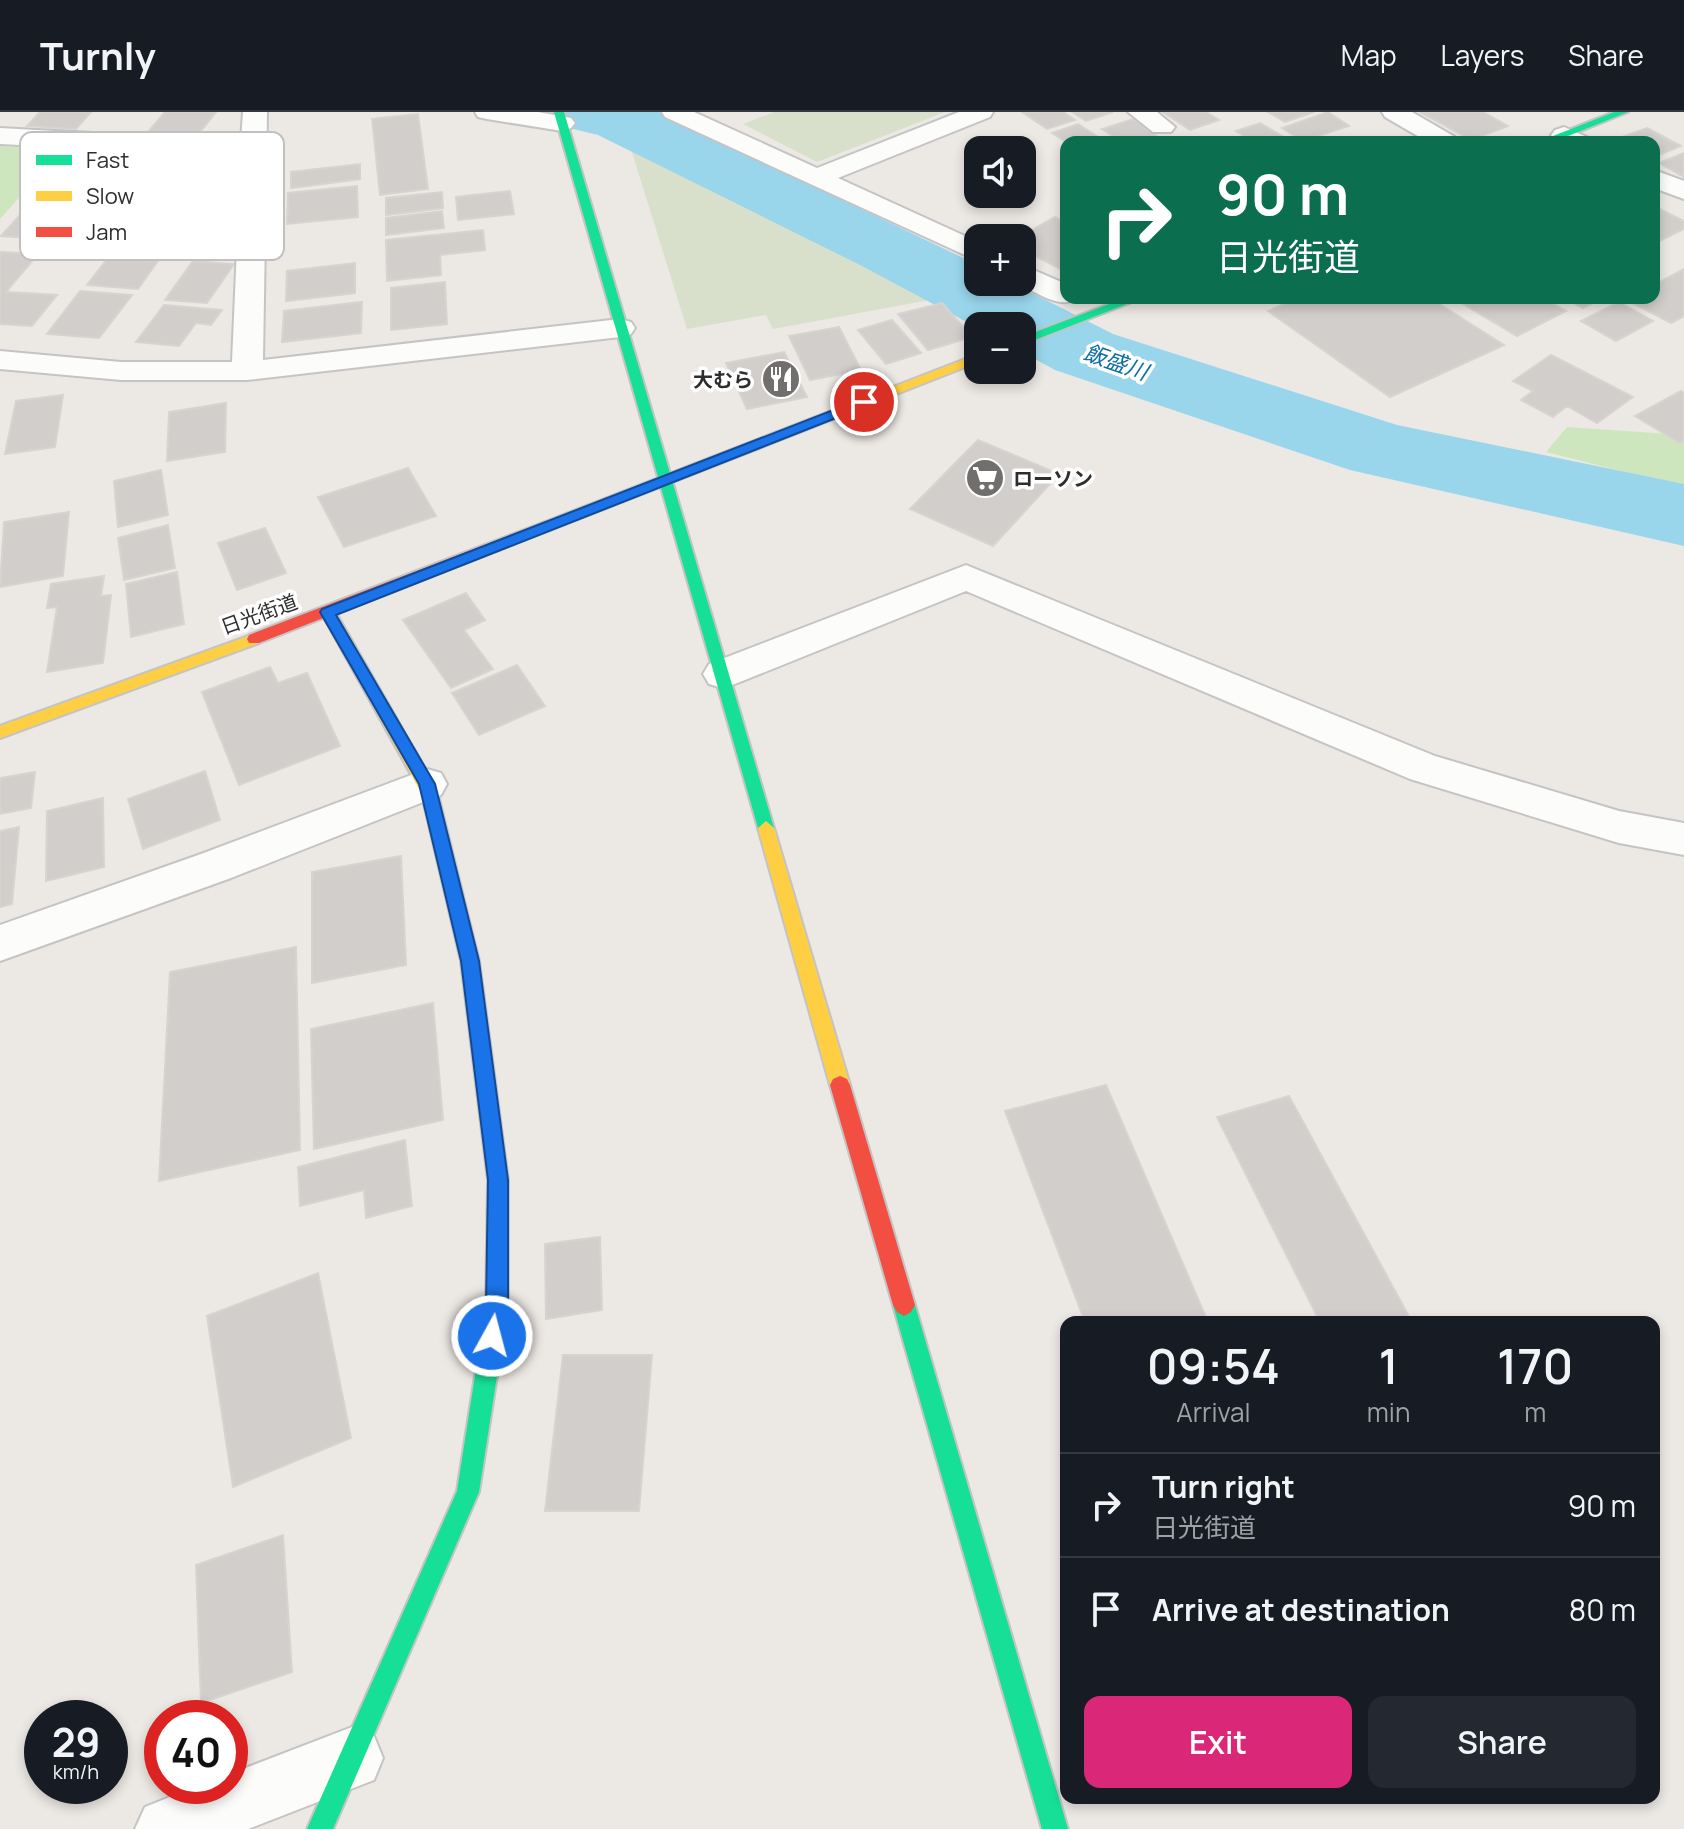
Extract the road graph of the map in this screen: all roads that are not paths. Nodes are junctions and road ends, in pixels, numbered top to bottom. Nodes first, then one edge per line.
1 (487, 112) edge
2 (674, 112) edge
3 (981, 112) edge
4 (1140, 112) edge
5 (1394, 112) edge
6 (1623, 112) edge
7 (560, 117) edge
8 (1162, 127) dead end
9 (0, 136) edge
10 (1436, 136) edge
11 (1571, 136) edge
12 (20, 137) edge
13 (818, 177) junction
14 (1660, 181) edge
15 (1684, 191) edge
16 (964, 246) edge
17 (251, 260) edge
18 (1036, 282) edge
19 (1060, 295) edge
20 (1080, 306) edge
21 (620, 328) junction
22 (1036, 333) edge
23 (1, 363) edge
24 (964, 363) edge
25 (247, 371) junction
26 (664, 480) junction
27 (328, 612) junction
28 (722, 674) junction
29 (0, 732) edge
30 (427, 784) junction
31 (1684, 839) edge
32 (0, 943) edge
33 (352, 1758) junction
34 (167, 1829) edge
35 (320, 1829) edge
36 (1055, 1829) edge

1 - 7 street
2 - 13 street
3 - 13 street
4 - 8 street
5 - 10 street
6 - 11 street
7 - 21 street
9 - 12 street
13 - 16 street
14 - 15 street
17 - 25 street
18 - 19 street
20 - 22 street
21 - 25 street
21 - 26 street
23 - 25 street
24 - 26 street, 日光街道
26 - 27 street, 日光街道
26 - 28 street
27 - 29 street, 日光街道
27 - 30 street
28 - 31 street
28 - 36 street
30 - 32 street
30 - 33 street
33 - 34 street
33 - 35 street

